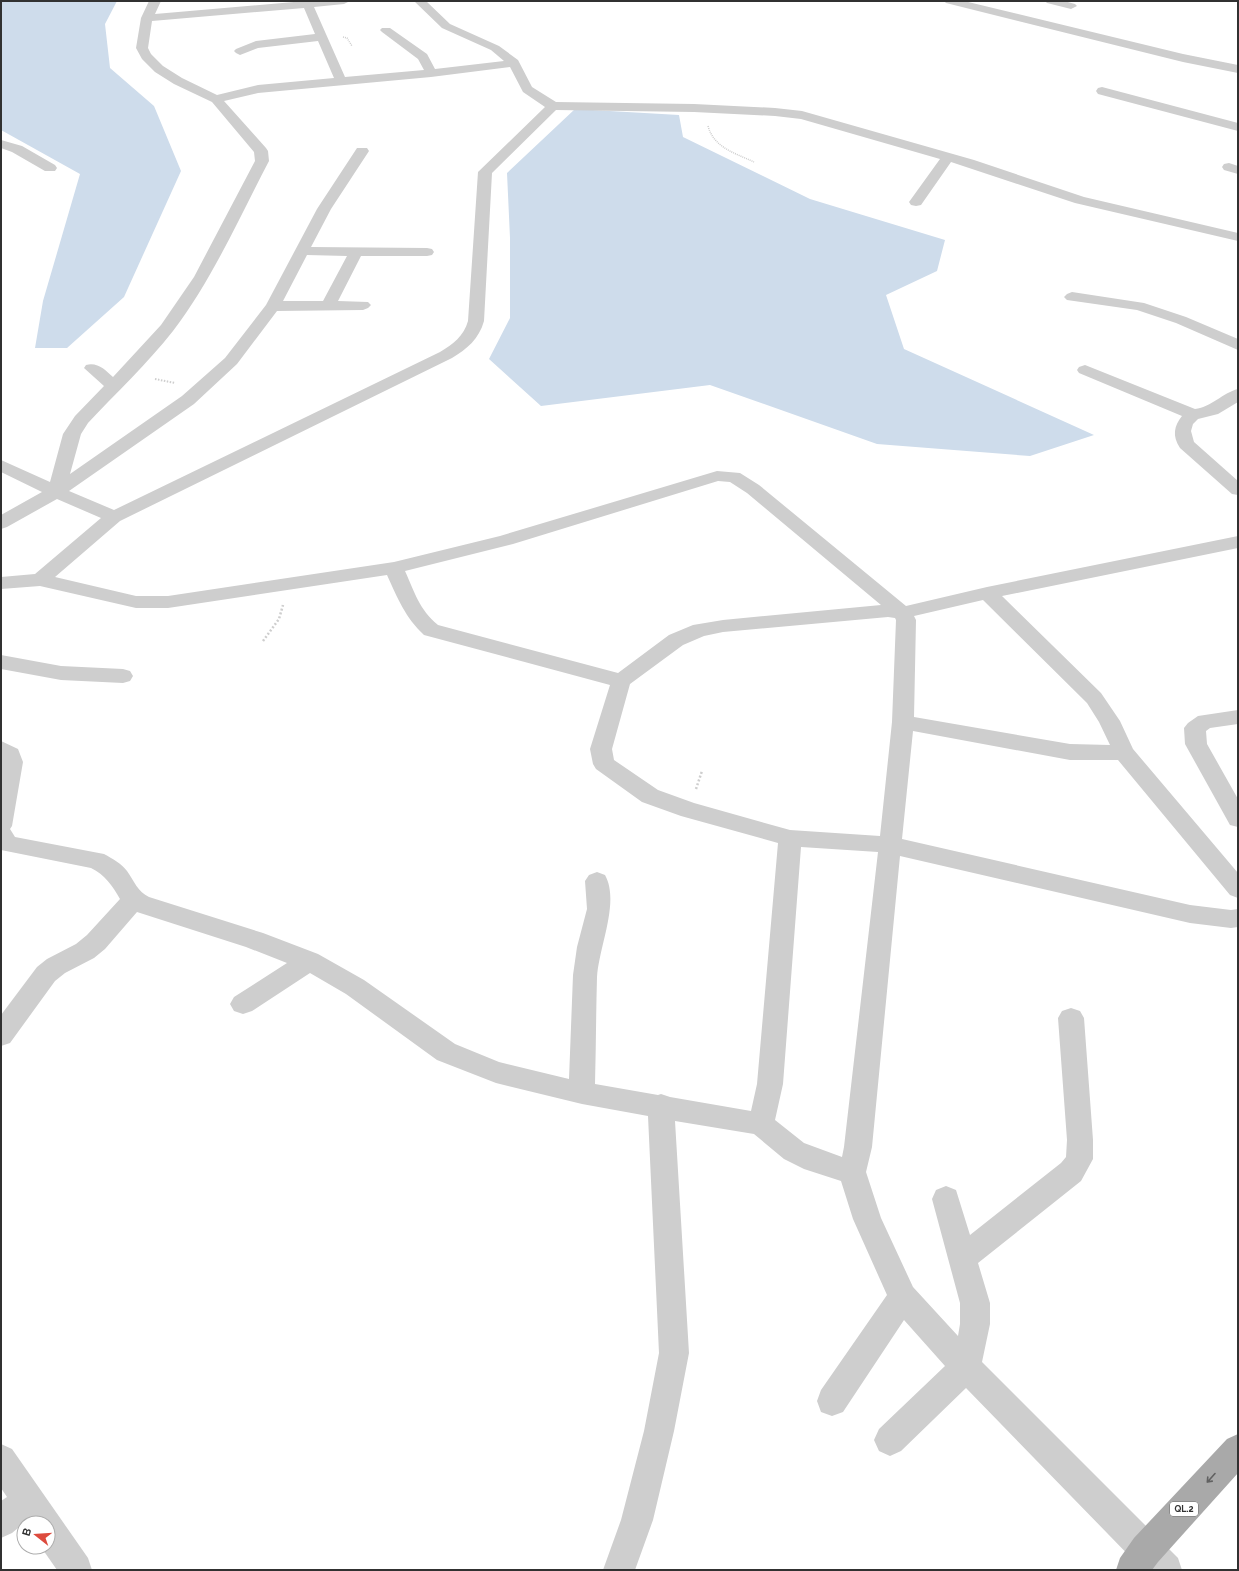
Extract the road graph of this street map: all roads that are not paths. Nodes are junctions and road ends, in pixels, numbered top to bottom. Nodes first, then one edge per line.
1 (155, 1) edge
2 (344, 1) edge
3 (420, 1) edge
4 (950, 1) edge
5 (1051, 1) edge
6 (308, 5) junction
7 (1071, 6) dead end
8 (147, 18) junction
9 (386, 30) dead end
10 (322, 37) junction
11 (240, 51) dead end
12 (514, 63) junction
13 (1238, 69) edge
14 (431, 73) junction
15 (340, 81) junction
16 (1102, 91) dead end
17 (216, 99) junction
18 (553, 106) junction
19 (1238, 126) edge
20 (1, 144) edge
21 (362, 151) dead end
22 (948, 157) junction
23 (50, 168) dead end
24 (916, 202) dead end
25 (1238, 237) edge
26 (301, 251) junction
27 (356, 252) junction
28 (427, 252) dead end
29 (1072, 297) dead end
30 (362, 305) dead end
31 (273, 306) junction
32 (328, 306) junction
33 (1238, 345) edge
34 (92, 368) dead end
35 (1085, 370) dead end
36 (114, 386) junction
37 (1238, 394) edge
38 (1193, 414) junction
39 (1, 465) edge
40 (1238, 490) edge
41 (56, 492) junction
42 (114, 516) junction
43 (1, 522) edge
44 (1238, 542) edge
45 (394, 568) junction
46 (40, 580) junction
47 (1, 583) edge
48 (987, 593) junction
49 (902, 613) junction
50 (1, 662) edge
51 (123, 676) dead end
52 (621, 681) junction
53 (1238, 717) edge
54 (903, 722) junction
55 (1, 749) edge
56 (1124, 753) junction
57 (1238, 819) edge
58 (1, 826) edge
59 (1, 833) edge
60 (790, 838) junction
61 (890, 845) junction
62 (597, 882) dead end
63 (1238, 889) edge
64 (133, 900) junction
65 (1238, 918) edge
66 (309, 961) junction
67 (243, 1004) dead end
68 (1071, 1018) dead end
69 (1, 1036) edge
70 (582, 1093) junction
71 (661, 1105) junction
72 (760, 1124) junction
73 (852, 1172) junction
74 (946, 1199) dead end
75 (963, 1258) junction
76 (903, 1297) junction
77 (966, 1367) junction
78 (832, 1401) dead end
79 (890, 1440) dead end
80 (1238, 1450) edge
81 (1, 1460) edge
82 (36, 1512) edge
83 (1, 1522) edge
84 (56, 1541) edge
85 (1148, 1563) edge
86 (76, 1570) edge
87 (618, 1570) edge

1 - 8 street
2 - 6 street
3 - 12 street
4 - 13 street
5 - 7 street
6 - 8 street
6 - 10 street
8 - 17 street
9 - 14 street
10 - 11 street
10 - 15 street
12 - 14 street
12 - 18 street
14 - 15 street
15 - 17 street
16 - 19 street
17 - 36 street
18 - 22 street
18 - 42 street
20 - 23 street
21 - 26 street
22 - 24 street
22 - 25 street
26 - 27 street
26 - 31 street
27 - 28 street
27 - 32 street
29 - 33 street
30 - 32 street
31 - 32 street
31 - 41 street
34 - 36 street
35 - 38 street
36 - 41 street
37 - 38 street
38 - 40 street
39 - 41 street
41 - 42 street
41 - 43 street
42 - 46 street
44 - 48 street
45 - 46 street
45 - 49 street
45 - 52 street
46 - 47 street
48 - 49 street
48 - 56 street
49 - 52 street
49 - 54 street
50 - 51 street
52 - 60 street
53 - 57 street
54 - 56 street
54 - 61 street
55 - 58 street
56 - 63 street
59 - 64 street
60 - 61 street
60 - 72 street
61 - 65 street
61 - 73 street
62 - 70 street
64 - 66 street
64 - 69 street
66 - 67 street
66 - 70 street
68 - 75 street
70 - 71 street
71 - 72 street
71 - 87 street
72 - 73 street
73 - 76 street
74 - 75 street
75 - 77 street
76 - 77 street
76 - 78 street
77 - 79 street
77 - 85 street
80 -> 85 main road, QL.2
81 - 82 street
82 - 83 street
84 - 86 street

